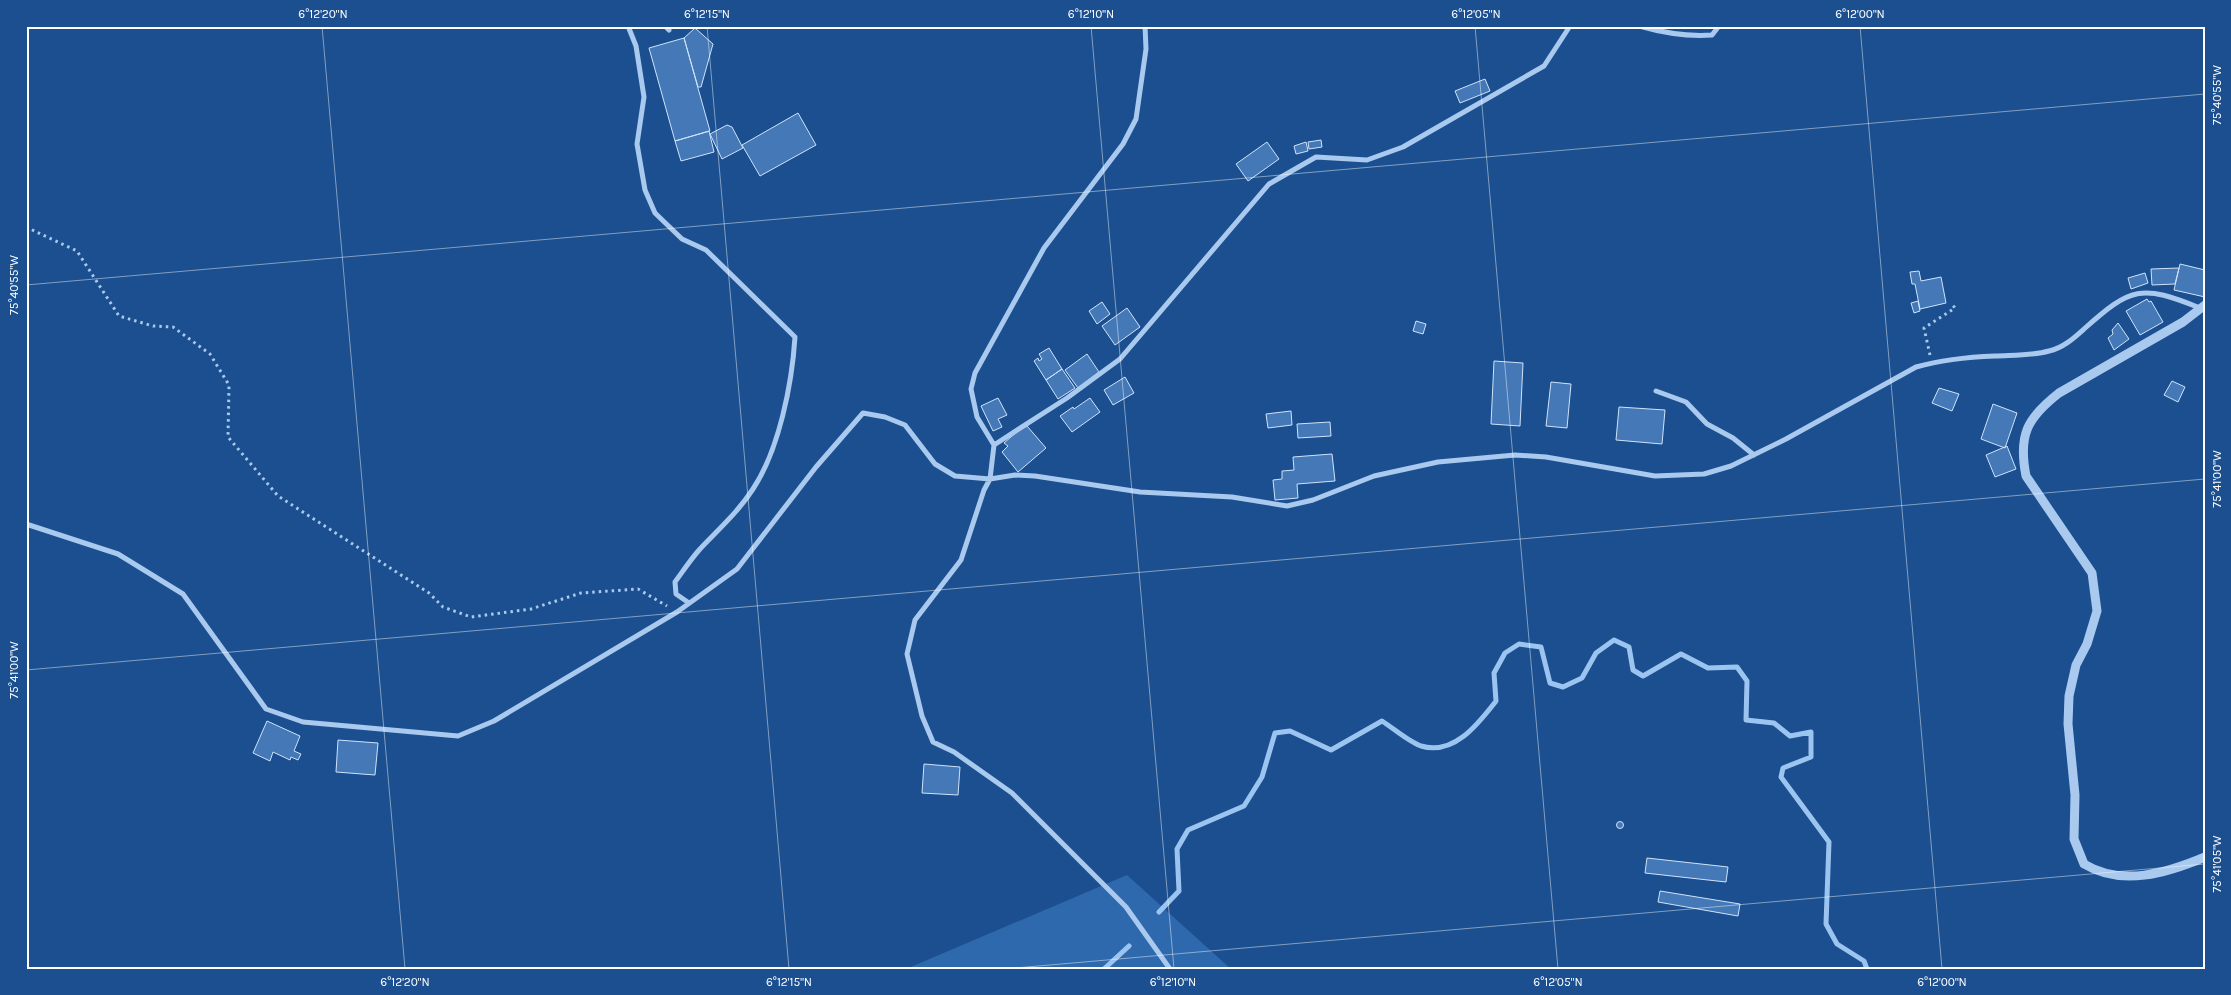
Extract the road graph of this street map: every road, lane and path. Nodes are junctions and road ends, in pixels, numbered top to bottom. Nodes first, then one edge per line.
1 (628, 26) edge
2 (1145, 26) edge
3 (1570, 26) edge
4 (1639, 26) edge
5 (1719, 26) edge
6 (26, 227) edge
7 (1951, 303) dead end
8 (2202, 307) edge
9 (1932, 363) junction
10 (1656, 391) dead end
11 (994, 445) junction
12 (1754, 455) junction
13 (990, 480) junction
14 (26, 524) edge
15 (689, 603) junction
16 (677, 612) junction
17 (2205, 857) edge
18 (1170, 969) edge

1 - 15 street
2 - 11 street
3 - 11 street
4 - 5 street
6 - 16 path
7 - 9 path
8 - 9 street
8 - 17 street
9 - 12 street
10 - 12 street
11 - 13 street
12 - 13 street
13 - 15 street
13 - 18 street
14 - 16 street
15 - 16 street

